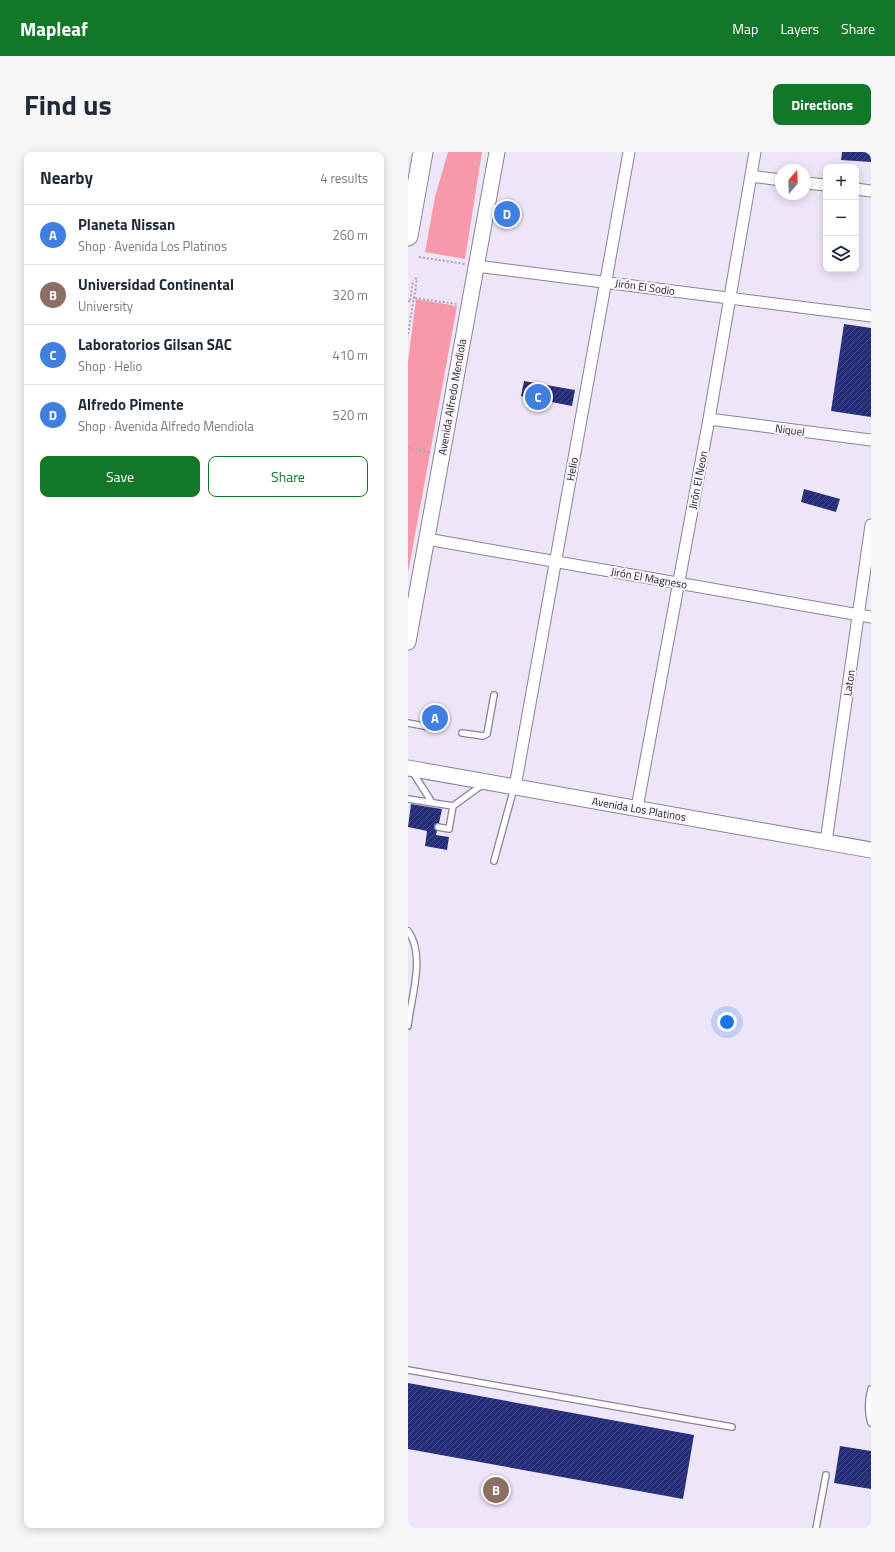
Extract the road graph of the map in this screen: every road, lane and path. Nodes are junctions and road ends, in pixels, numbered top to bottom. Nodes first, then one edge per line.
1 (423, 152) edge
2 (497, 152) edge
3 (628, 152) edge
4 (755, 152) edge
5 (751, 176) junction
6 (775, 179) edge
7 (811, 184) edge
8 (823, 185) edge
9 (859, 189) edge
10 (871, 191) edge
11 (408, 236) edge
12 (419, 257) dead end
13 (476, 266) junction
14 (606, 282) junction
15 (415, 298) junction
16 (731, 299) junction
17 (409, 301) edge
18 (458, 304) dead end
19 (871, 316) edge
20 (408, 334) edge
21 (709, 419) junction
22 (871, 440) edge
23 (408, 447) edge
24 (442, 455) junction
25 (871, 525) edge
26 (427, 538) junction
27 (554, 561) junction
28 (679, 583) junction
29 (859, 614) junction
30 (871, 617) edge
31 (408, 642) edge
32 (494, 695) dead end
33 (408, 723) edge
34 (434, 728) dead end
35 (462, 733) dead end
36 (409, 768) edge
37 (486, 782) junction
38 (515, 787) junction
39 (408, 799) edge
40 (431, 801) junction
41 (453, 806) junction
42 (637, 808) junction
43 (438, 827) dead end
44 (826, 842) junction
45 (871, 850) edge
46 (494, 861) dead end
47 (408, 931) edge
48 (408, 1026) edge
49 (408, 1370) edge
50 (871, 1389) edge
51 (871, 1423) edge
52 (732, 1427) dead end
53 (826, 1475) dead end
54 (816, 1528) edge

1 - 11 highway
2 - 13 main road, Avenida Alfredo Mendiola
3 - 14 street, Helio
4 - 5 street, Jirón El Neon
5 - 6 street
5 - 16 street, Jirón El Neon
7 - 8 street
9 - 10 street
12 - 13 path
13 - 14 street, Jirón El Sodio
13 - 24 main road, Avenida Alfredo Mendiola
14 - 16 street, Jirón El Sodio
14 - 27 street, Helio
15 - 17 path
15 - 18 path
15 - 20 path
16 - 19 street, Jirón El Sodio
16 - 21 street, Jirón El Neon
21 - 22 street, Niquel
21 - 28 street, Jirón El Neon
23 - 24 path
24 - 26 main road, Avenida Alfredo Mendiola
25 - 29 street, Laton
26 - 27 street, Jirón El Magneso
26 - 31 main road, Avenida Alfredo Mendiola
27 - 28 street, Jirón El Magneso
27 - 38 street, Helio
28 - 29 street, Jirón El Magneso
28 - 42 street, Jirón El Neon
29 - 30 street, Jirón El Magneso
29 - 44 street, Laton
32 - 35 lane
33 - 34 lane
36 - 37 main road, Avenida Los Platinos
36 - 40 lane
37 - 38 main road, Avenida Los Platinos
37 - 41 lane
38 - 42 main road, Avenida Los Platinos
38 - 46 lane
39 - 40 lane
40 - 41 lane
41 - 43 lane
42 - 44 main road, Avenida Los Platinos
44 - 45 main road, Avenida Los Platinos
47 - 48 lane
49 - 52 lane
50 - 51 lane
53 - 54 lane

